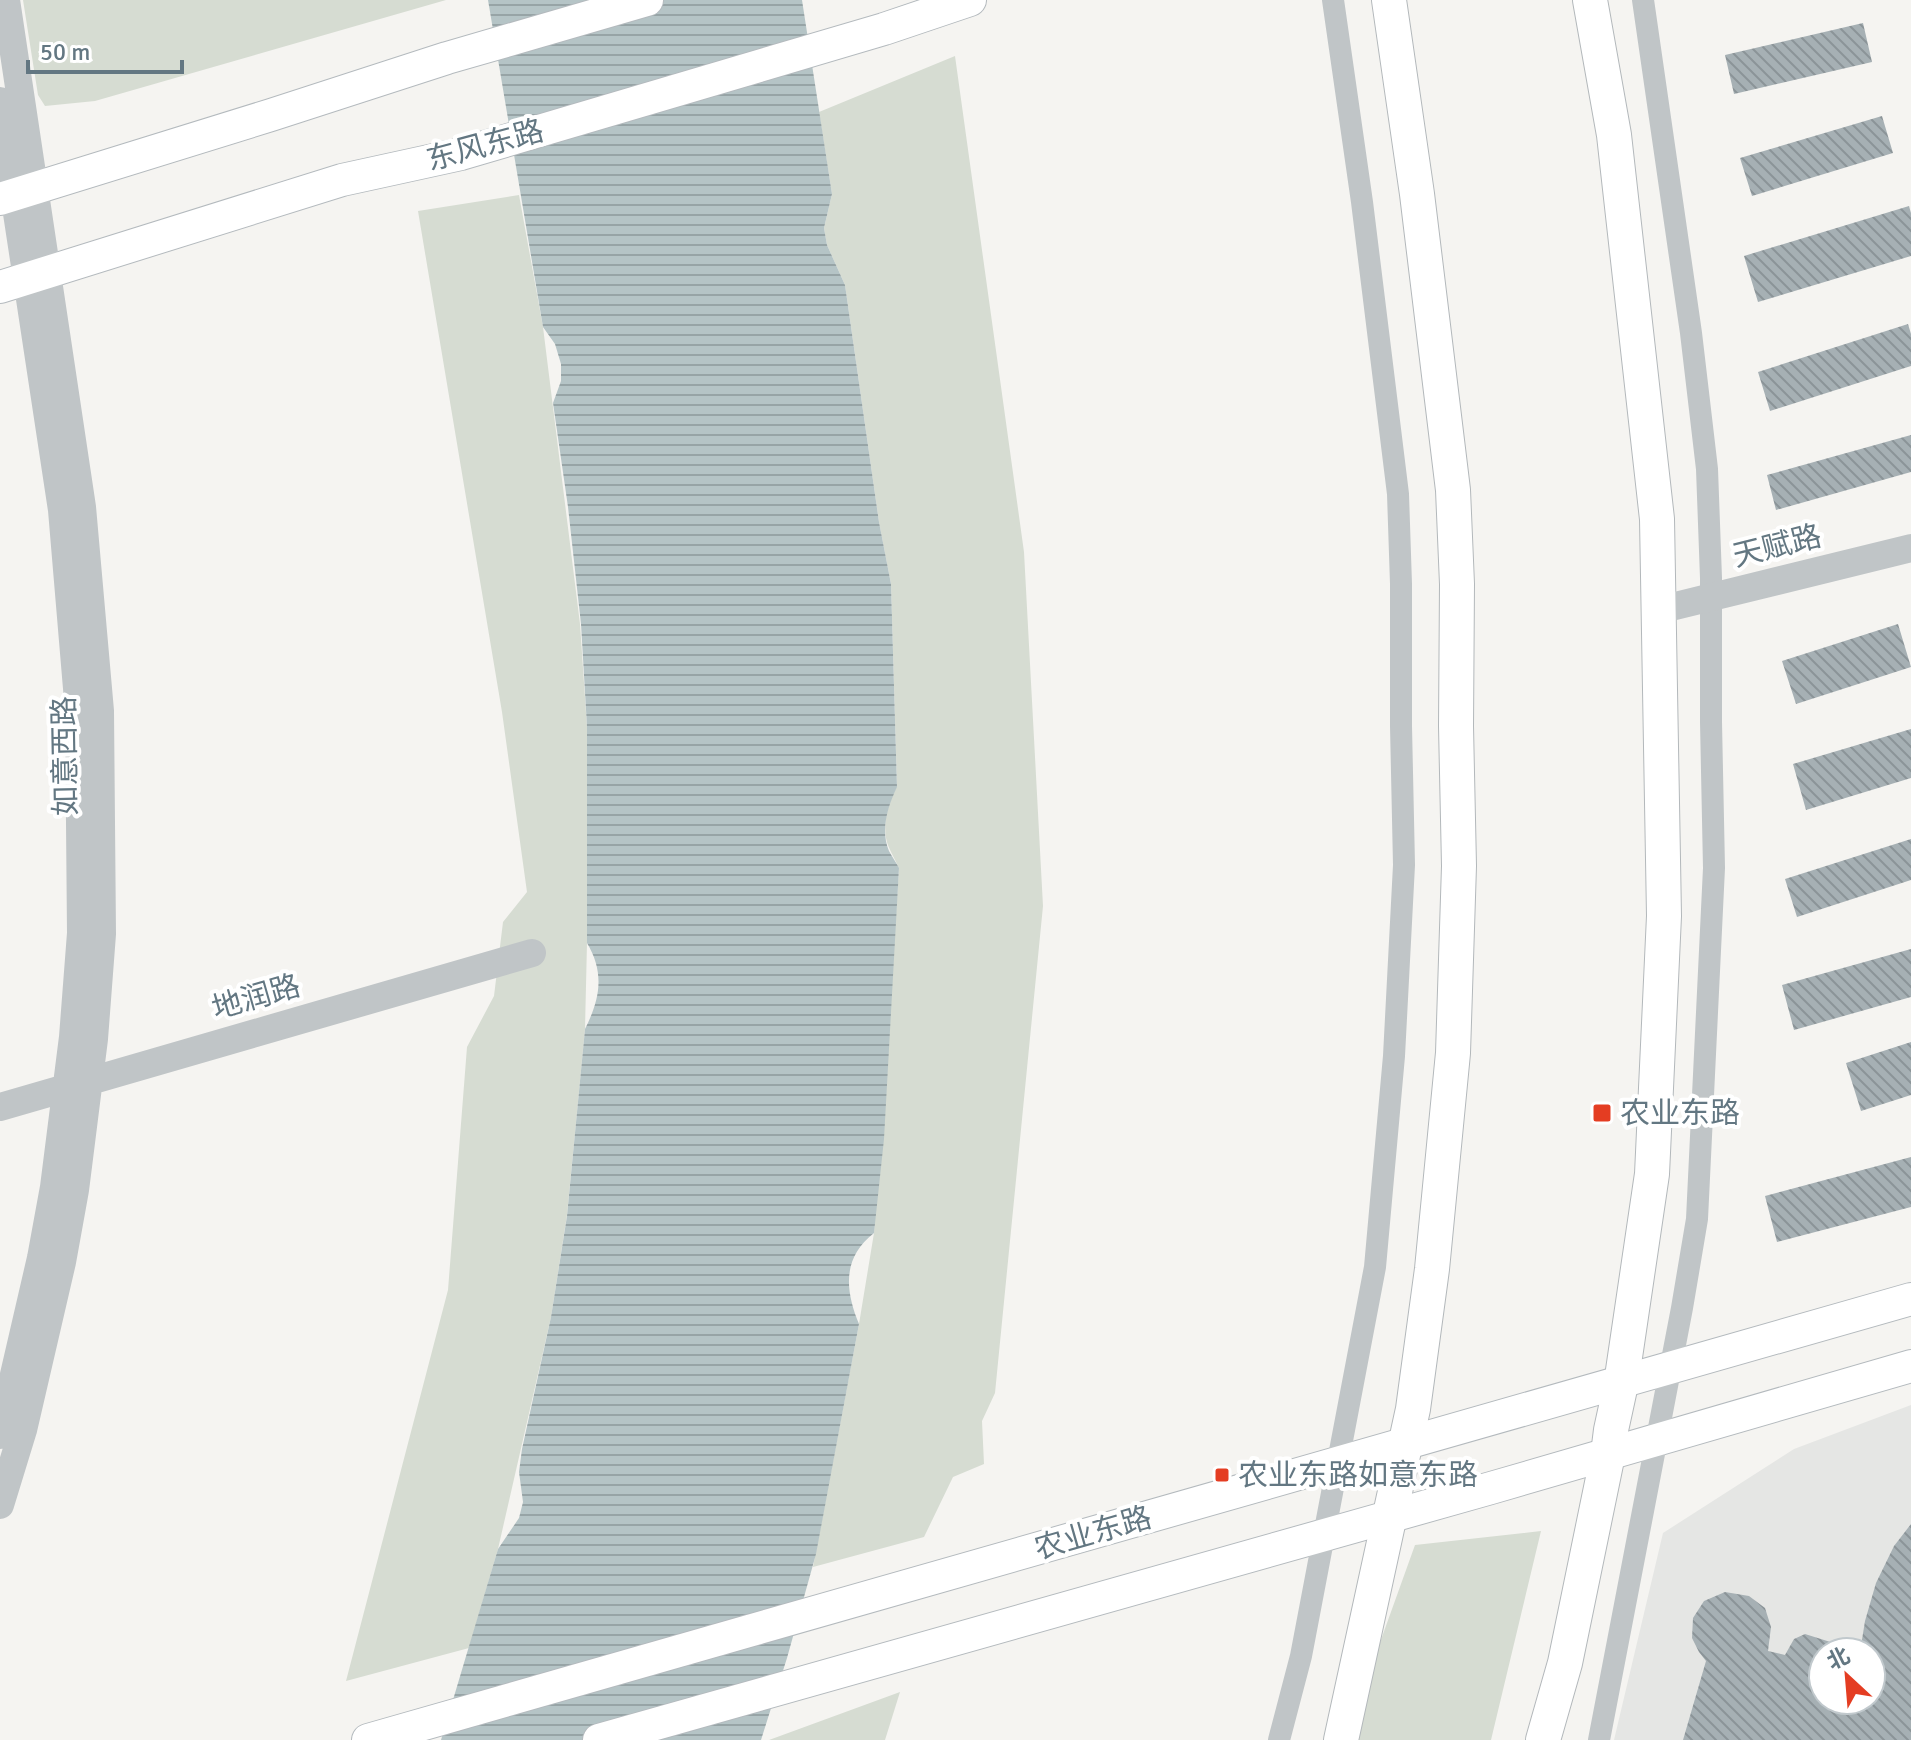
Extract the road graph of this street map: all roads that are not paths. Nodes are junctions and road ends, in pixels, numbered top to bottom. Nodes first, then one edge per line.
1 (6, 0) edge
2 (647, 0) edge
3 (970, 0) edge
4 (1333, 0) edge
5 (1389, 0) edge
6 (1590, 0) edge
7 (1643, 0) edge
8 (0, 101) edge
9 (16, 194) edge
10 (24, 279) edge
11 (1911, 548) edge
12 (1711, 598) junction
13 (1659, 610) junction
14 (532, 953) dead end
15 (78, 1084) junction
16 (0, 1107) edge
17 (1911, 1299) edge
18 (1911, 1366) edge
19 (1671, 1369) junction
20 (1621, 1384) junction
21 (0, 1435) edge
22 (1657, 1439) junction
23 (1405, 1445) junction
24 (1608, 1454) junction
25 (1337, 1464) junction
26 (0, 1505) edge
27 (1390, 1516) junction
28 (1324, 1534) junction
29 (368, 1740) edge
30 (599, 1740) edge
31 (1279, 1740) edge
32 (1341, 1740) edge
33 (1543, 1740) edge
34 (1599, 1740) edge

1 - 9 street, 如意西路
2 - 9 main road
3 - 10 main road, 东风东路
4 - 25 street
5 - 23 main road
6 - 13 main road
7 - 12 street
8 - 9 street, 如意西路
9 - 10 street, 如意西路
10 - 15 street, 如意西路
11 - 12 street, 天赋路
12 - 13 street, 天赋路
12 - 19 street
13 - 20 main road
14 - 15 street, 地润路
15 - 16 street, 地润路
15 - 21 street, 如意西路
15 - 26 street, 如意西路
17 - 19 main road, 农业东路
18 - 22 main road
19 - 20 main road, 农业东路
19 - 22 street
20 - 23 main road, 农业东路
20 - 24 main road
22 - 24 main road
22 - 34 street
23 - 25 main road, 农业东路
23 - 27 main road
24 - 27 main road
24 - 33 main road
25 - 28 street
25 - 29 main road, 农业东路
27 - 28 main road
27 - 32 main road
28 - 30 main road
28 - 31 street

